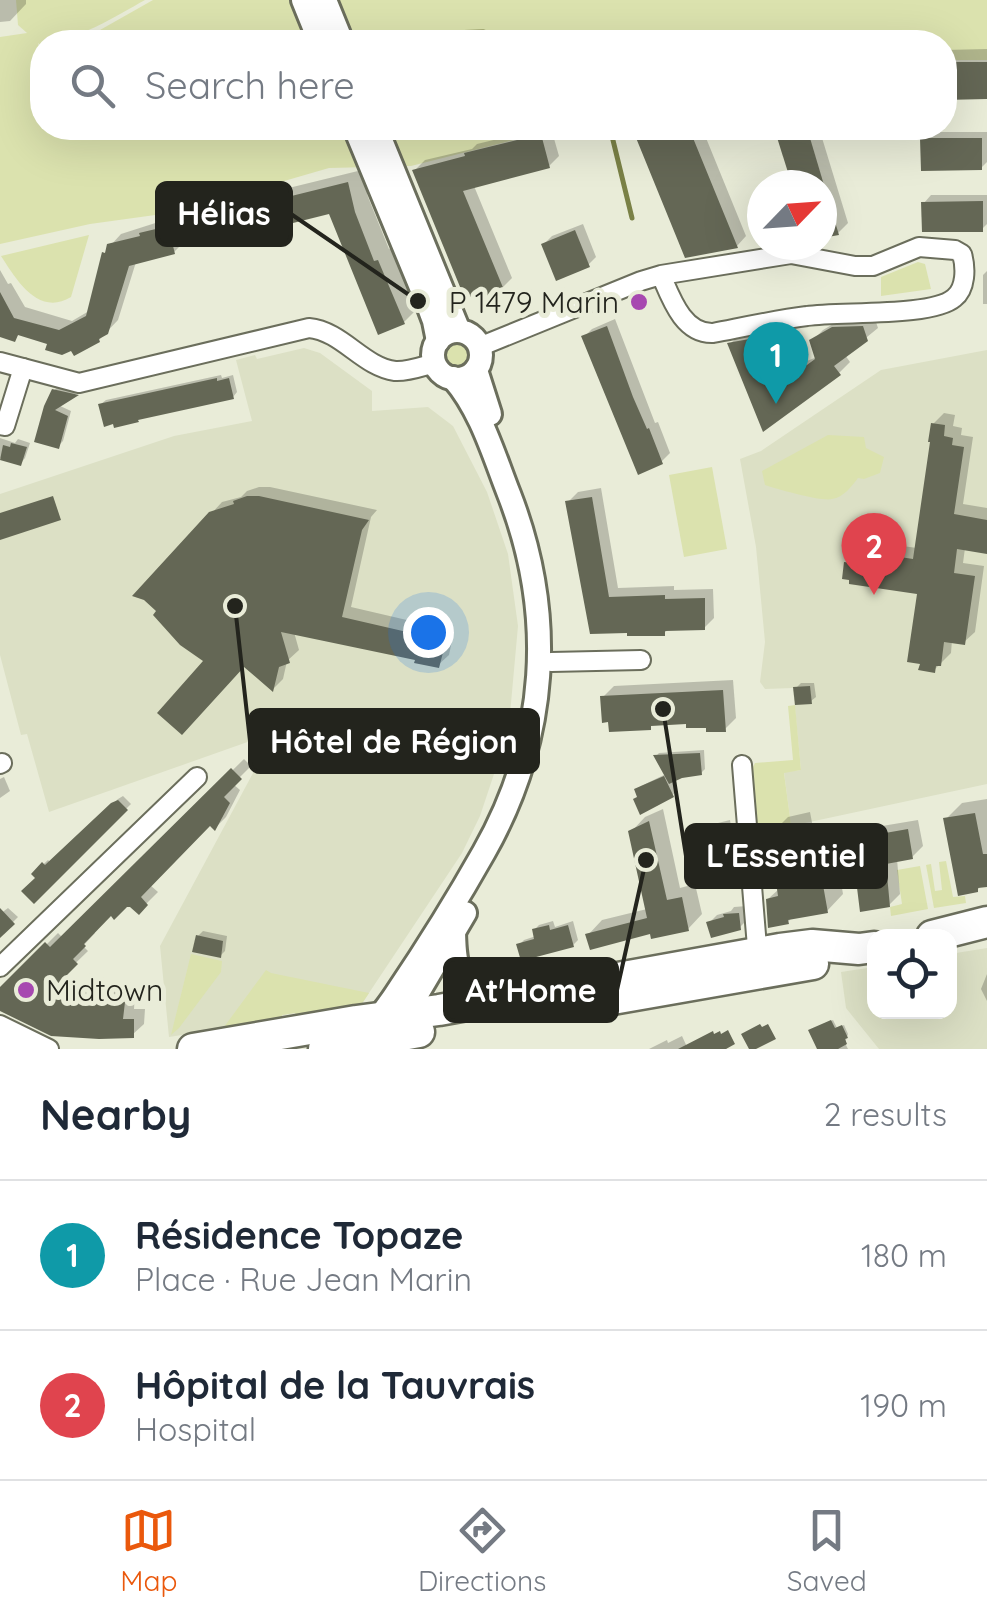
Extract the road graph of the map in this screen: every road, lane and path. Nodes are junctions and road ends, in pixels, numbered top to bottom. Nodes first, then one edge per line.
1 (302, 0) edge
2 (324, 0) edge
3 (315, 30) edge
4 (337, 30) edge
5 (360, 140) edge
6 (381, 140) edge
7 (660, 275) junction
8 (456, 360) junction
9 (0, 362) edge
10 (23, 368) junction
11 (0, 425) edge
12 (641, 660) dead end
13 (551, 662) junction
14 (742, 764) dead end
15 (196, 776) dead end
16 (987, 922) edge
17 (957, 930) edge
18 (454, 932) junction
19 (867, 948) edge
20 (758, 964) junction
21 (0, 967) edge
22 (496, 999) junction
23 (380, 1035) edge
24 (4, 1041) edge
25 (49, 1049) edge
26 (193, 1049) edge
27 (324, 1049) edge

1 - 3 street
2 - 4 street
5 - 8 street
6 - 8 street
7 - 7 street
7 - 8 street
8 - 10 street
8 - 13 street
8 - 23 street
9 - 10 street
10 - 11 street
12 - 13 street
13 - 18 street
14 - 20 street
15 - 21 street
16 - 17 main road
18 - 22 street
18 - 23 street
19 - 20 main road
20 - 22 main road
20 - 23 main road
22 - 23 main road
23 - 26 main road
23 - 27 main road
24 - 25 street

